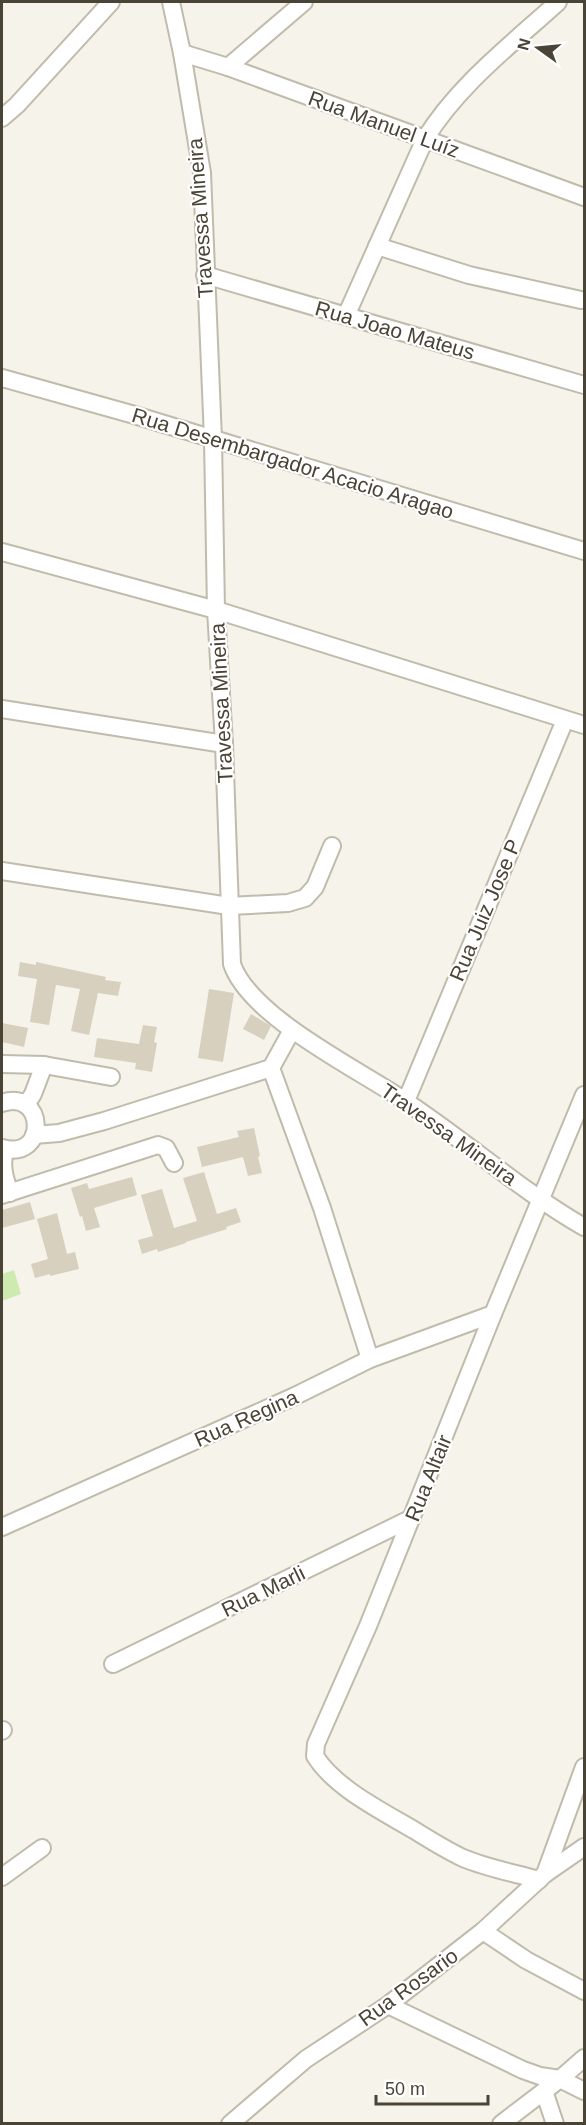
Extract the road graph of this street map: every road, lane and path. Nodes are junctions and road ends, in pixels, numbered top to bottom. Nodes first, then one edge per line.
1 (111, 2) edge
2 (171, 2) edge
3 (304, 2) edge
4 (558, 2) edge
5 (182, 53) junction
6 (228, 67) junction
7 (9, 103) edge
8 (2, 118) edge
9 (425, 139) junction
10 (585, 197) edge
11 (377, 246) junction
12 (205, 275) junction
13 (581, 300) dead end
14 (346, 316) junction
15 (2, 378) edge
16 (585, 385) edge
17 (213, 439) junction
18 (585, 551) edge
19 (2, 552) edge
20 (216, 610) junction
21 (2, 709) edge
22 (565, 720) junction
23 (585, 725) edge
24 (224, 744) junction
25 (332, 846) dead end
26 (2, 871) edge
27 (229, 906) junction
28 (292, 1030) junction
29 (2, 1064) edge
30 (44, 1065) junction
31 (271, 1068) junction
32 (111, 1077) dead end
33 (585, 1095) edge
34 (406, 1101) junction
35 (2, 1103) edge
36 (26, 1105) junction
37 (34, 1135) junction
38 (3, 1148) edge
39 (174, 1162) dead end
40 (6, 1194) edge
41 (542, 1200) junction
42 (585, 1227) edge
43 (493, 1314) junction
44 (370, 1359) junction
45 (412, 1518) junction
46 (2, 1527) edge
47 (113, 1664) dead end
48 (585, 1767) edge
49 (585, 1847) edge
50 (42, 1848) dead end
51 (2, 1877) edge
52 (542, 1877) junction
53 (483, 1931) junction
54 (585, 1991) edge
55 (388, 2005) junction
56 (585, 2058) edge
57 (560, 2079) junction
58 (544, 2091) junction
59 (585, 2091) edge
60 (230, 2124) edge
61 (501, 2124) edge
62 (555, 2124) edge

1 - 7 street
2 - 5 street, Travessa Mineira
3 - 6 street
4 - 9 street
5 - 6 street, Rua Manuel Luíz
5 - 12 street, Travessa Mineira
6 - 9 street, Rua Manuel Luíz
7 - 8 street
9 - 10 street, Rua Manuel Luíz
9 - 11 street
11 - 13 street
11 - 14 street
12 - 14 street, Rua Joao Mateus
12 - 17 street, Travessa Mineira
14 - 16 street, Rua Joao Mateus
15 - 17 street, Rua Desembargador Acacio Aragao
17 - 18 street, Rua Desembargador Acacio Aragao
17 - 20 street, Travessa Mineira
19 - 20 street
20 - 22 street
20 - 24 street, Travessa Mineira
21 - 24 street
22 - 23 street
22 - 34 street, Rua Juiz Jose P
24 - 27 street, Travessa Mineira
25 - 27 street
26 - 27 street
27 - 28 street, Travessa Mineira
28 - 31 street
28 - 34 street, Travessa Mineira
29 - 30 street
30 - 32 street
30 - 36 street
31 - 37 street
31 - 44 street
33 - 41 street, Rua Altair
34 - 41 street, Travessa Mineira
35 - 36 street
36 - 37 street
37 - 38 street
38 - 40 street
39 - 40 street
41 - 42 street, Travessa Mineira
41 - 43 street, Rua Altair
43 - 44 street, Rua Regina
43 - 45 street, Rua Altair
44 - 46 street, Rua Regina
45 - 47 street, Rua Marli
45 - 52 street, Rua Altair
48 - 52 street
49 - 52 street, Rua Rosario
50 - 51 street
52 - 53 street, Rua Rosario
53 - 54 street
53 - 55 street, Rua Rosario
55 - 57 street
55 - 60 street, Rua Rosario
56 - 57 street
57 - 58 street
57 - 59 street
58 - 61 street
58 - 62 street

